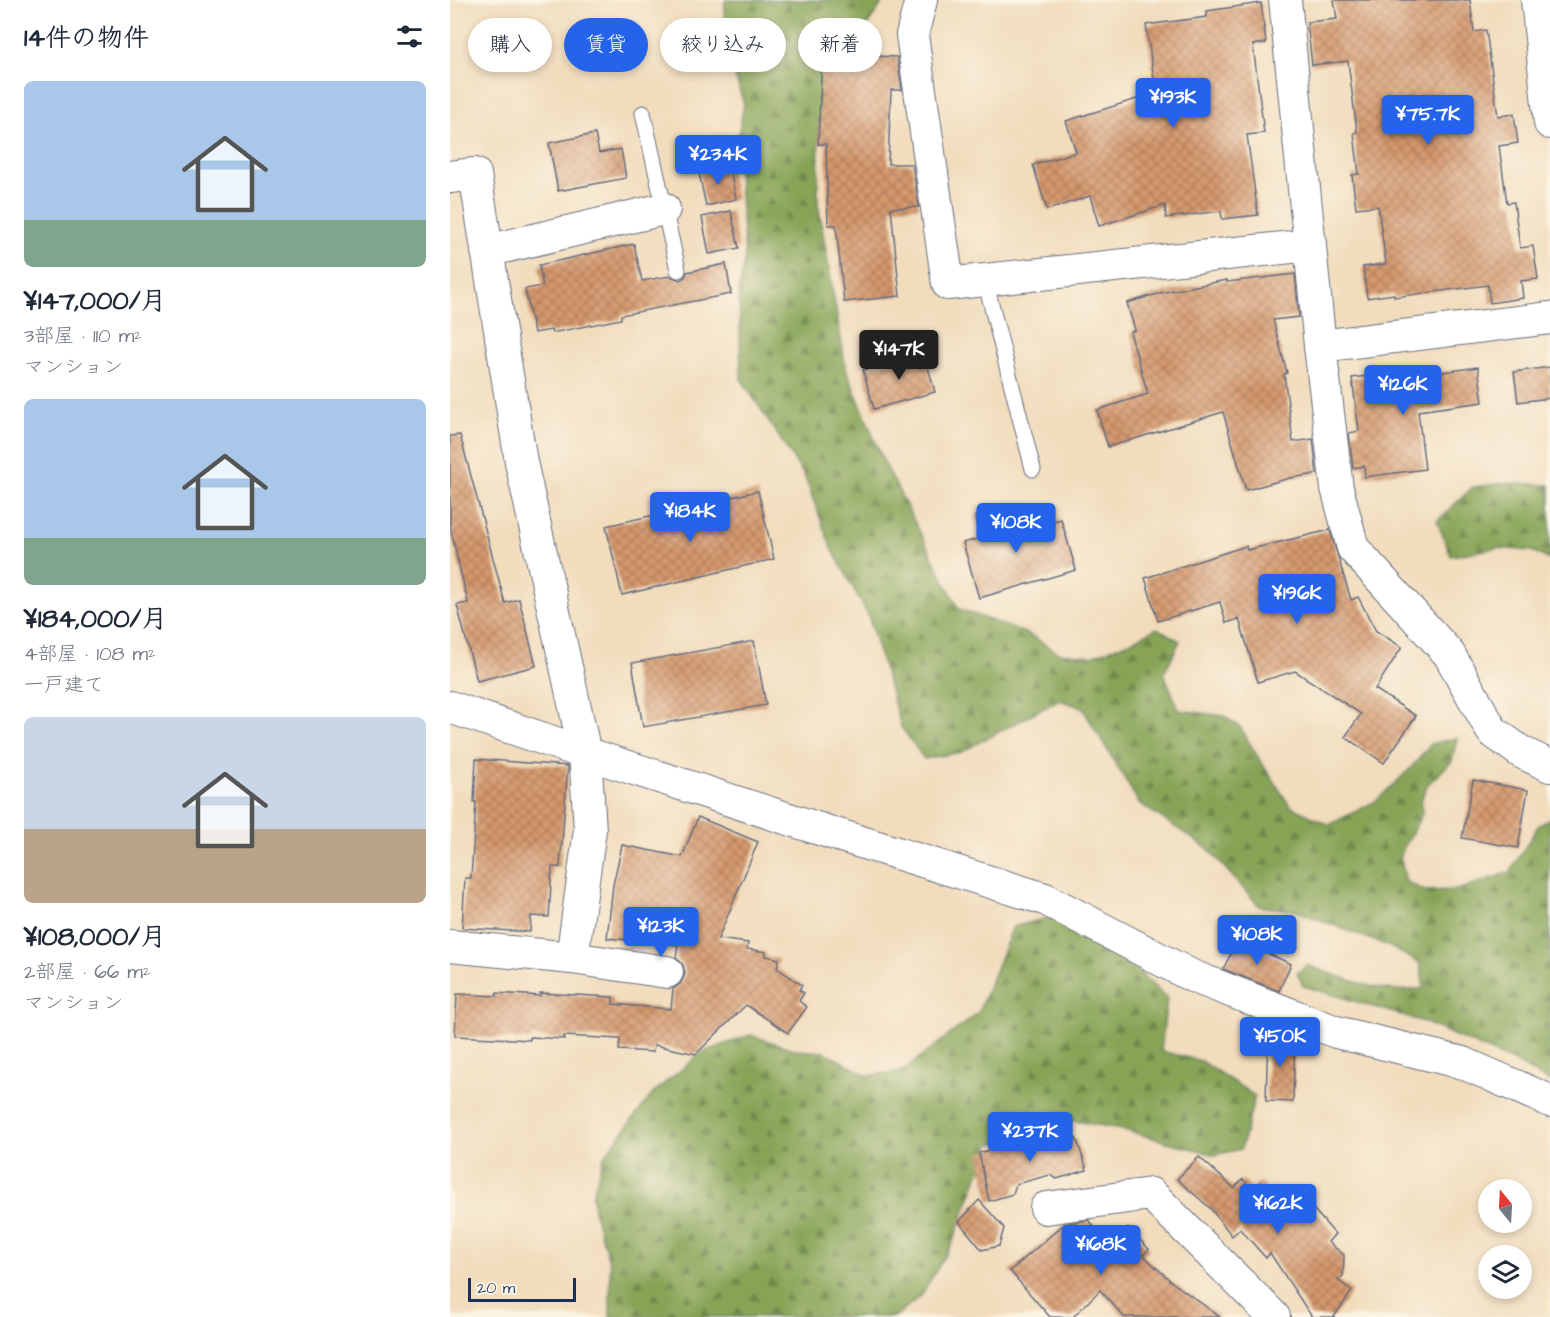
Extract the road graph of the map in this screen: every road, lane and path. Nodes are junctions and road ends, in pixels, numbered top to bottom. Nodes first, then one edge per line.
1 (921, 0) edge
2 (1285, 0) edge
3 (1537, 0) edge
4 (643, 113) dead end
5 (1550, 123) edge
6 (450, 177) edge
7 (664, 209) junction
8 (1310, 245) junction
9 (487, 251) junction
10 (678, 270) dead end
11 (985, 280) junction
12 (1550, 318) edge
13 (1320, 346) junction
14 (1034, 470) dead end
15 (450, 710) edge
16 (585, 753) junction
17 (1550, 766) edge
18 (450, 946) edge
19 (572, 958) junction
20 (667, 972) dead end
21 (1550, 1101) edge
22 (1046, 1208) dead end
23 (1274, 1317) edge

1 - 11 street
2 - 8 street
3 - 5 street
4 - 7 lane
6 - 9 street
7 - 9 street
7 - 10 lane
8 - 11 street
8 - 13 street
9 - 16 street
11 - 14 lane
12 - 13 street
13 - 17 street
15 - 16 street
16 - 19 street
16 - 21 street
18 - 19 street
19 - 20 street
22 - 23 street

